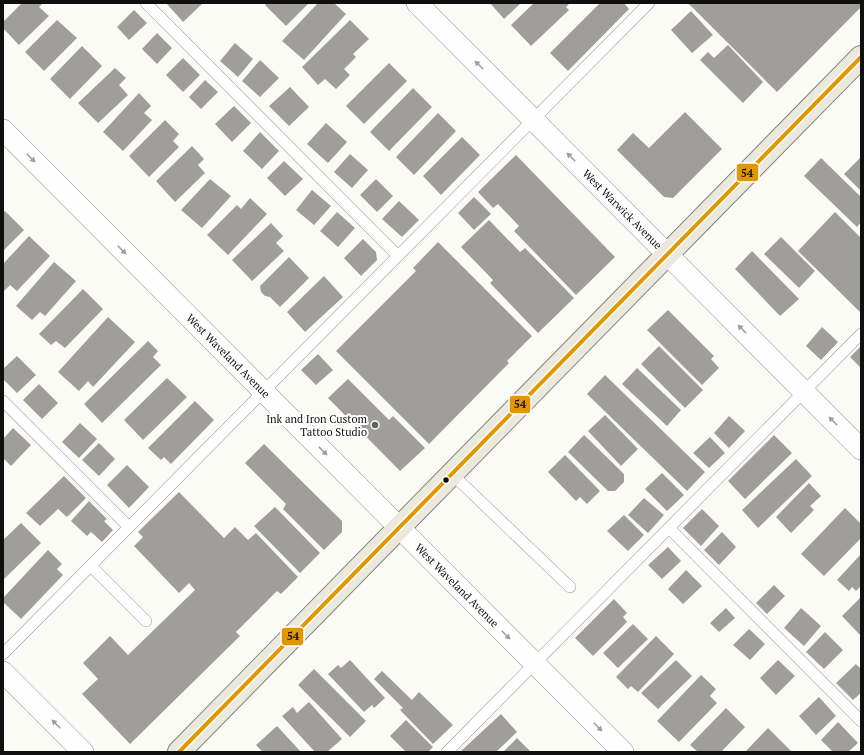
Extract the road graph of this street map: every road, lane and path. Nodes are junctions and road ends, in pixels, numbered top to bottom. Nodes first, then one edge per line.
1 (146, 3) edge
2 (417, 3) edge
3 (649, 3) edge
4 (861, 57) edge
5 (533, 120) junction
6 (3, 130) edge
7 (668, 254) junction
8 (398, 256) junction
9 (861, 334) edge
10 (264, 391) junction
11 (804, 391) junction
12 (3, 401) edge
13 (861, 449) edge
14 (452, 474) junction
15 (129, 527) junction
16 (400, 528) junction
17 (668, 528) junction
18 (91, 566) junction
19 (570, 587) dead end
20 (146, 621) dead end
21 (3, 654) edge
22 (534, 663) junction
23 (3, 672) edge
24 (861, 721) edge
25 (83, 752) edge
26 (179, 752) edge
27 (447, 752) edge
28 (623, 752) edge

1 - 8 lane
5 -> 2 street, West Warwick Avenue
3 - 5 lane
4 - 7 main road
7 -> 5 street, West Warwick Avenue
5 - 8 lane
6 -> 10 street, West Waveland Avenue
11 -> 7 street, West Warwick Avenue
7 - 14 main road
8 - 10 lane
9 - 11 lane
10 - 15 lane
10 -> 16 street, West Waveland Avenue
13 -> 11 street, West Warwick Avenue
11 - 17 lane
12 - 15 lane
14 - 16 main road
14 - 19 lane
15 - 18 lane
16 -> 22 street, West Waveland Avenue
16 - 26 main road
17 - 22 lane
17 - 24 lane
18 - 20 lane
18 - 21 lane
22 - 27 lane
22 -> 28 street, West Waveland Avenue
25 -> 23 street

